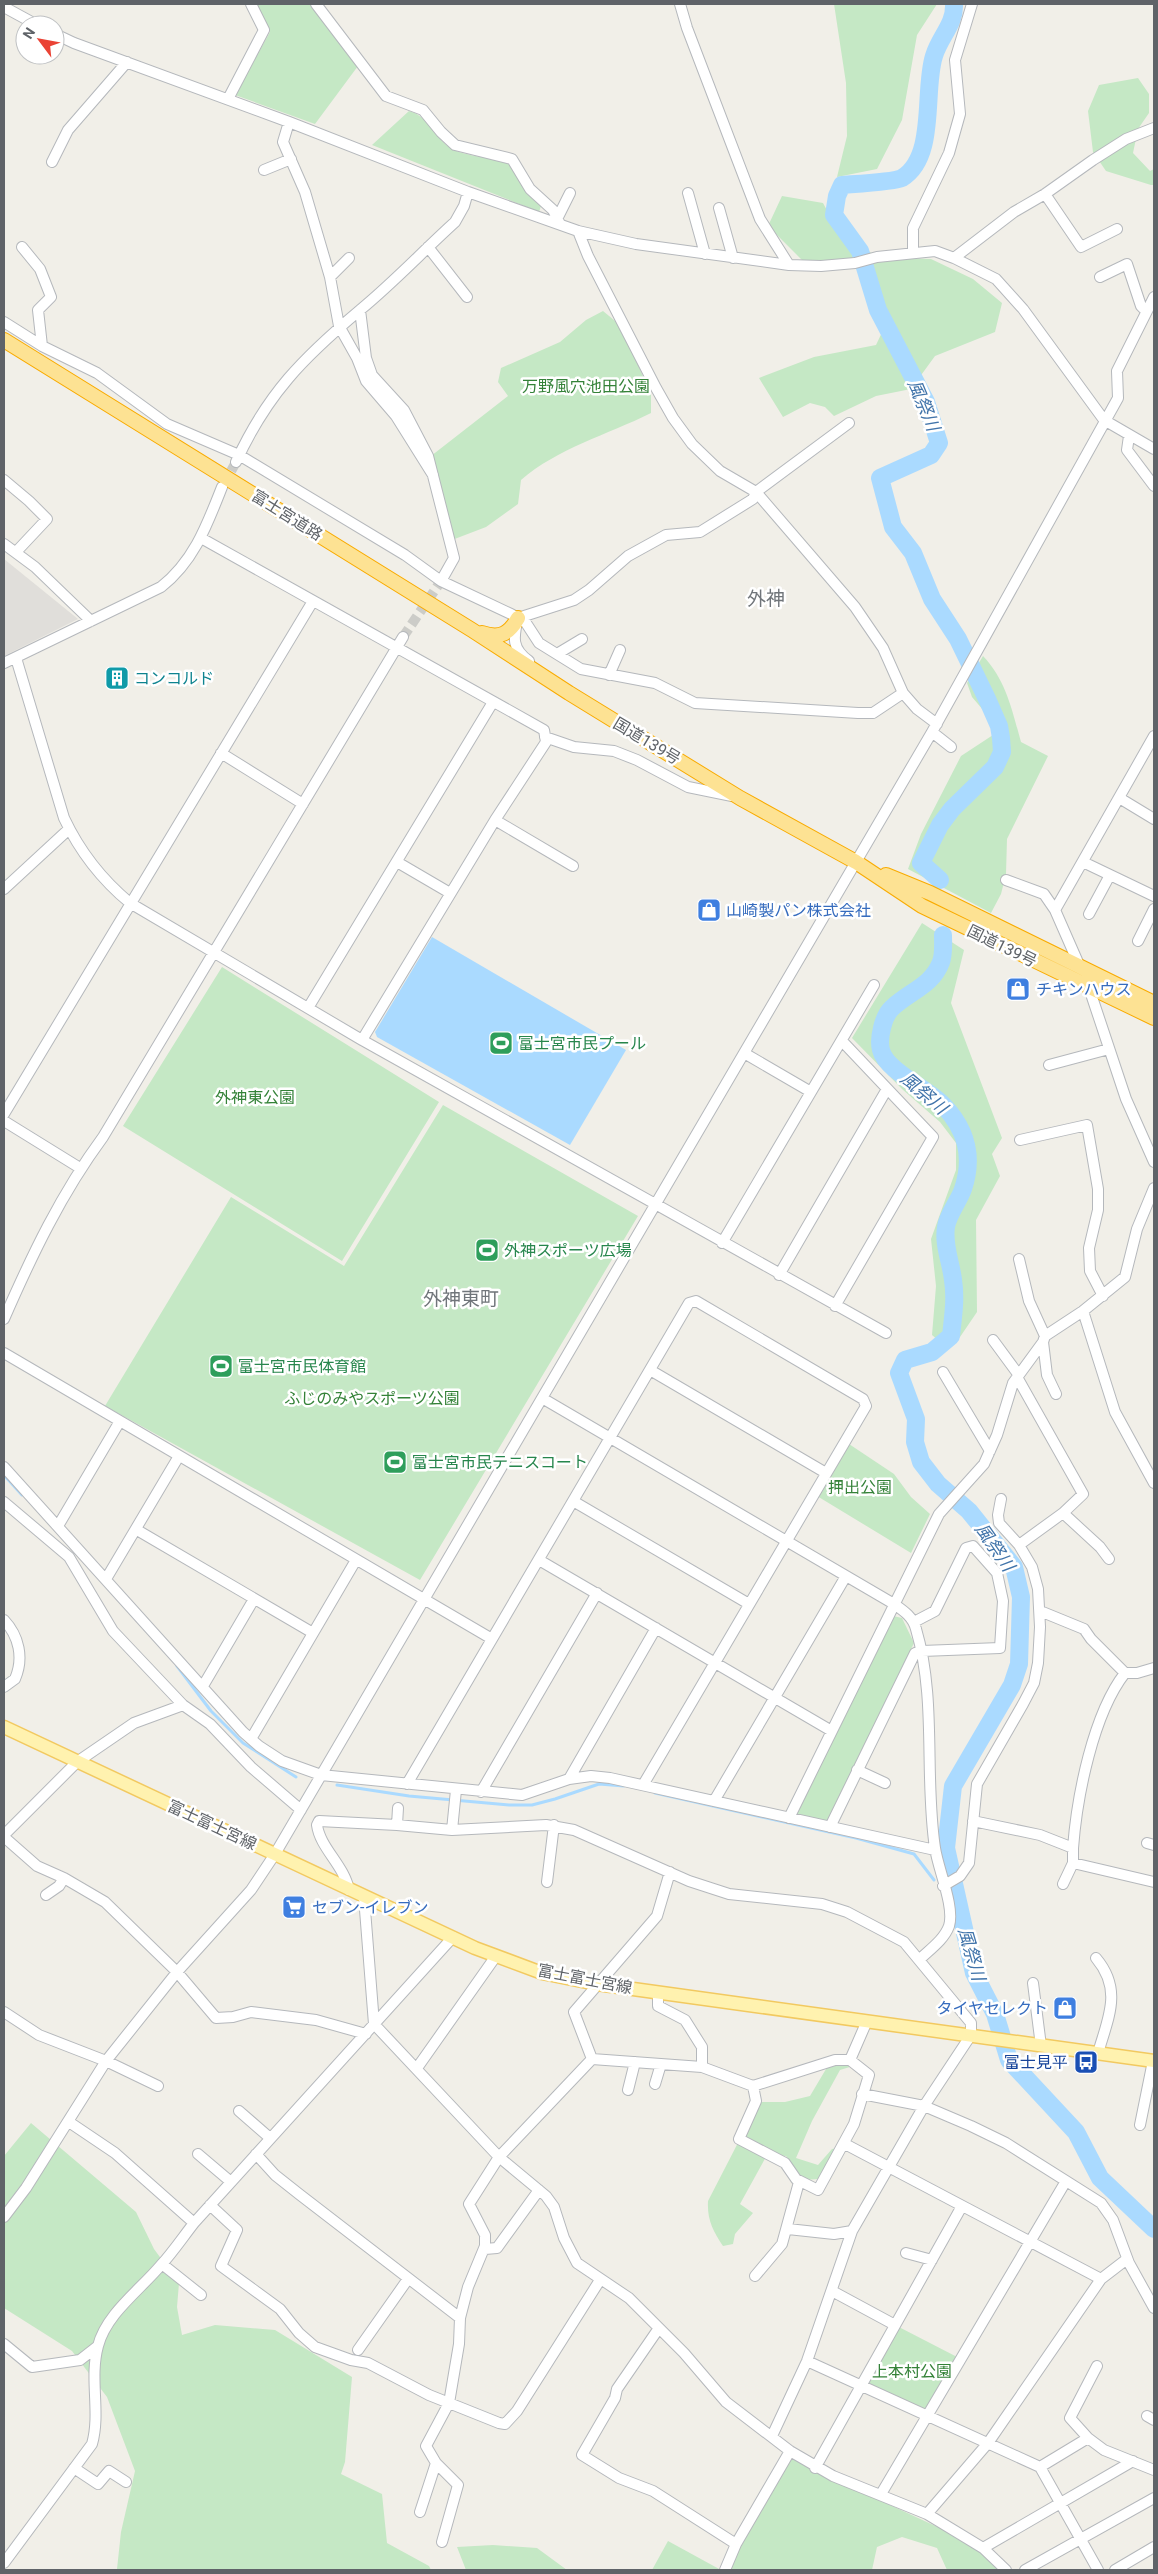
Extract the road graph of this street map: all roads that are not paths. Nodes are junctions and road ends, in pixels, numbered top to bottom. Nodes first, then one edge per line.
1 (251, 4) edge
2 (316, 4) edge
3 (680, 4) edge
4 (972, 4) edge
5 (4, 7) edge
6 (19, 15) edge
7 (65, 38) edge
8 (127, 62) junction
9 (228, 99) junction
10 (289, 122) junction
11 (1154, 128) edge
12 (291, 159) junction
13 (52, 162) dead end
14 (264, 170) dead end
15 (468, 192) junction
16 (570, 193) dead end
17 (688, 193) dead end
18 (1045, 194) junction
19 (720, 208) dead end
20 (558, 222) junction
21 (1117, 229) dead end
22 (578, 231) junction
23 (22, 247) dead end
24 (428, 247) junction
25 (705, 254) junction
26 (913, 254) junction
27 (349, 258) dead end
28 (733, 258) junction
29 (954, 258) junction
30 (789, 265) junction
31 (330, 277) junction
32 (1100, 277) dead end
33 (1154, 296) edge
34 (466, 297) dead end
35 (360, 310) junction
36 (1146, 311) junction
37 (4, 322) edge
38 (339, 326) junction
39 (4, 340) edge
40 (42, 346) junction
41 (1104, 420) junction
42 (849, 423) dead end
43 (1128, 436) junction
44 (1154, 449) edge
45 (238, 459) junction
46 (433, 475) junction
47 (4, 480) edge
48 (1154, 486) edge
49 (222, 487) tunnel mouth
50 (756, 492) junction
51 (201, 538) junction
52 (4, 544) edge
53 (16, 552) junction
54 (441, 581) junction
55 (313, 601) junction
56 (518, 618) junction
57 (91, 621) junction
58 (472, 630) junction
59 (403, 637) tunnel mouth
60 (582, 639) dead end
61 (397, 648) junction
62 (620, 650) dead end
63 (558, 654) junction
64 (16, 658) junction
65 (4, 663) edge
66 (609, 674) junction
67 (569, 693) junction
68 (903, 693) junction
69 (493, 702) junction
70 (934, 728) junction
71 (1154, 736) edge
72 (545, 737) junction
73 (951, 747) dead end
74 (221, 753) junction
75 (740, 798) junction
76 (1121, 799) junction
77 (303, 804) junction
78 (1154, 819) edge
79 (495, 820) junction
80 (69, 829) junction
81 (397, 862) junction
82 (856, 862) junction
83 (1083, 862) junction
84 (573, 866) dead end
85 (1110, 875) junction
86 (1006, 880) dead end
87 (4, 889) edge
88 (450, 893) junction
89 (1154, 896) edge
90 (130, 903) junction
91 (1154, 909) edge
92 (1055, 910) junction
93 (1089, 914) dead end
94 (1138, 941) dead end
95 (214, 952) junction
96 (1081, 968) junction
97 (874, 985) dead end
98 (1089, 988) junction
99 (1154, 1003) edge
100 (308, 1008) junction
101 (1154, 1018) edge
102 (362, 1040) junction
103 (842, 1042) junction
104 (1108, 1049) junction
105 (744, 1053) junction
106 (1049, 1065) dead end
107 (887, 1089) junction
108 (811, 1092) junction
109 (4, 1114) edge
110 (4, 1121) edge
111 (1020, 1140) dead end
112 (1154, 1162) edge
113 (80, 1168) junction
114 (1154, 1188) edge
115 (655, 1206) junction
116 (722, 1243) junction
117 (1019, 1258) dead end
118 (778, 1275) junction
119 (1103, 1296) junction
120 (835, 1306) junction
121 (1083, 1311) junction
122 (4, 1319) edge
123 (886, 1333) dead end
124 (1044, 1339) junction
125 (993, 1340) dead end
126 (4, 1353) edge
127 (650, 1370) junction
128 (943, 1372) dead end
129 (1017, 1376) junction
130 (1056, 1394) dead end
131 (542, 1398) junction
132 (120, 1421) junction
133 (610, 1438) junction
134 (990, 1451) junction
135 (180, 1456) junction
136 (4, 1468) edge
137 (826, 1473) junction
138 (1154, 1483) edge
139 (1001, 1499) dead end
140 (573, 1501) junction
141 (4, 1502) edge
142 (1063, 1513) junction
143 (58, 1526) junction
144 (136, 1530) junction
145 (786, 1541) junction
146 (1020, 1545) junction
147 (356, 1560) junction
148 (539, 1560) junction
149 (1109, 1560) dead end
150 (846, 1576) junction
151 (106, 1579) junction
152 (597, 1593) junction
153 (254, 1599) junction
154 (425, 1599) junction
155 (749, 1604) junction
156 (894, 1604) junction
157 (1040, 1612) junction
158 (4, 1620) edge
159 (914, 1622) junction
160 (656, 1628) junction
161 (313, 1633) junction
162 (492, 1639) junction
163 (922, 1651) junction
164 (715, 1663) junction
165 (1154, 1668) edge
166 (1125, 1673) junction
167 (203, 1686) junction
168 (4, 1687) edge
169 (774, 1697) junction
170 (183, 1705) junction
171 (223, 1710) junction
172 (210, 1724) junction
173 (4, 1727) edge
174 (830, 1730) junction
175 (251, 1739) junction
176 (77, 1762) junction
177 (858, 1770) junction
178 (321, 1774) junction
179 (569, 1779) junction
180 (885, 1783) dead end
181 (408, 1784) junction
182 (643, 1785) junction
183 (456, 1790) junction
184 (481, 1792) junction
185 (714, 1801) junction
186 (398, 1808) dead end
187 (300, 1810) junction
188 (789, 1818) junction
189 (973, 1821) junction
190 (397, 1825) junction
191 (554, 1826) junction
192 (830, 1827) junction
193 (452, 1830) junction
194 (4, 1836) edge
195 (1073, 1848) junction
196 (935, 1850) junction
197 (275, 1854) junction
198 (1072, 1863) junction
199 (670, 1872) junction
200 (64, 1878) junction
201 (548, 1882) dead end
202 (1154, 1882) edge
203 (1064, 1884) dead end
204 (944, 1886) junction
205 (349, 1890) junction
206 (46, 1895) dead end
207 (364, 1897) junction
208 (453, 1937) junction
209 (496, 1956) junction
210 (1096, 1958) dead end
211 (919, 1960) junction
212 (177, 1972) junction
213 (597, 1984) junction
214 (1033, 1984) dead end
215 (658, 1992) junction
216 (4, 2012) edge
217 (867, 2021) junction
218 (374, 2024) junction
219 (366, 2034) junction
220 (971, 2035) junction
221 (1041, 2046) junction
222 (1098, 2053) junction
223 (592, 2060) junction
224 (850, 2060) junction
225 (106, 2061) junction
226 (1154, 2061) edge
227 (635, 2062) junction
228 (661, 2064) junction
229 (702, 2067) junction
230 (417, 2068) junction
231 (654, 2084) dead end
232 (158, 2086) dead end
233 (753, 2086) junction
234 (628, 2090) dead end
235 (862, 2094) junction
236 (924, 2106) junction
237 (239, 2111) dead end
238 (69, 2122) junction
239 (1140, 2125) dead end
240 (270, 2138) junction
241 (845, 2144) junction
242 (198, 2154) dead end
243 (256, 2154) junction
244 (498, 2157) junction
245 (890, 2166) junction
246 (1066, 2181) junction
247 (231, 2182) junction
248 (800, 2182) junction
249 (539, 2190) junction
250 (210, 2205) junction
251 (962, 2206) junction
252 (4, 2217) edge
253 (194, 2223) junction
254 (788, 2229) junction
255 (852, 2231) junction
256 (1031, 2243) junction
257 (485, 2248) junction
258 (906, 2253) dead end
259 (1127, 2259) junction
260 (932, 2260) junction
261 (162, 2264) junction
262 (755, 2276) dead end
263 (408, 2278) junction
264 (1100, 2279) junction
265 (600, 2280) junction
266 (832, 2291) junction
267 (201, 2295) dead end
268 (1154, 2308) edge
269 (460, 2318) junction
270 (895, 2324) junction
271 (659, 2328) junction
272 (4, 2344) edge
273 (98, 2346) junction
274 (358, 2350) dead end
275 (807, 2361) junction
276 (1098, 2366) dead end
277 (860, 2385) junction
278 (449, 2403) junction
279 (928, 2414) junction
280 (772, 2436) junction
281 (1088, 2438) junction
282 (988, 2443) junction
283 (790, 2451) junction
284 (1133, 2461) junction
285 (436, 2463) junction
286 (1040, 2467) junction
287 (74, 2468) junction
288 (815, 2468) junction
289 (1154, 2470) edge
290 (126, 2482) dead end
291 (881, 2494) junction
292 (1154, 2498) edge
293 (1060, 2502) junction
294 (420, 2512) dead end
295 (927, 2514) junction
296 (1081, 2538) junction
297 (442, 2542) dead end
298 (736, 2544) junction
299 (1154, 2547) edge
300 (983, 2548) junction
301 (4, 2562) edge
302 (4, 2567) edge
303 (9, 2570) edge
304 (725, 2570) edge
305 (1006, 2570) edge
306 (1025, 2570) edge
307 (1098, 2570) edge
308 (1114, 2570) edge

1 - 9 street
2 - 20 street
3 - 30 street
4 - 26 street
5 - 6 street
7 - 8 street
8 - 9 street
8 - 13 street
9 - 10 street
10 - 12 street
10 - 15 street
11 - 18 street
12 - 14 street
12 - 31 street
15 - 20 street
15 - 24 street
16 - 20 street
17 - 25 street
18 - 21 street
18 - 29 street
19 - 28 street
20 - 22 street
22 - 25 street
22 - 50 street
23 - 40 street
24 - 34 street
24 - 35 street
25 - 28 street
26 - 29 street
26 - 30 street
27 - 31 street
28 - 30 street
29 - 41 street
31 - 38 street
32 - 36 street
33 - 36 street
35 - 38 street
35 - 46 street
36 - 41 street
37 - 40 street
38 - 45 street
38 - 46 street
39 - 58 highway, 富士宮道路
40 - 45 street
41 - 43 street
41 - 70 street
42 - 50 street
43 - 44 street
43 - 48 street
45 - 54 street
46 - 54 street
47 - 53 street
49 - 51 street
50 - 56 street
50 - 68 street
51 - 55 street
51 - 57 street
52 - 53 street
53 - 57 street
54 - 56 street
55 - 61 street
55 - 74 street
56 - 58 highway
56 - 63 street
56 - 67 street
57 - 64 street
58 - 67 highway, 富士宮道路
59 - 61 street
60 - 63 street
61 - 69 street
61 - 77 street
62 - 66 street
63 - 66 street
64 - 65 street
64 - 80 street
66 - 68 street
67 - 75 highway, 国道139号
68 - 70 street
69 - 72 street
69 - 81 street
70 - 73 street
70 - 82 street
71 - 76 street
72 - 75 street
72 - 79 street
74 - 77 street
74 - 90 street
75 - 82 highway, 国道139号
76 - 78 street
76 - 83 street
77 - 95 street
79 - 84 street
79 - 88 street
80 - 87 street
80 - 90 street
81 - 88 street
81 - 100 street
82 - 96 highway, 国道139号
82 - 98 highway, 国道139号
82 - 105 street
83 - 85 street
83 - 92 street
85 - 89 street
85 - 93 street
86 - 92 street
88 - 102 street
90 - 95 street
90 - 109 street
91 - 94 street
92 - 96 street
95 - 100 street
95 - 113 street
96 - 99 highway, 国道139号
97 - 103 street
98 - 101 highway, 国道139号
98 - 104 street
100 - 102 street
102 - 115 street
103 - 107 street
103 - 108 street
104 - 106 street
104 - 112 street
105 - 108 street
105 - 115 street
107 - 118 street
107 - 120 street
108 - 116 street
110 - 113 street
111 - 119 street
113 - 122 street
114 - 119 street
115 - 116 street
115 - 131 street
116 - 118 street
117 - 124 street
118 - 120 street
119 - 121 street
120 - 123 street
121 - 124 street
121 - 138 street
124 - 129 street
124 - 130 street
125 - 129 street
126 - 132 street
127 - 133 street
127 - 137 street
127 - 137 street
128 - 134 street
129 - 134 street
129 - 142 street
131 - 133 street
131 - 154 street
132 - 135 street
132 - 143 street
133 - 140 street
133 - 145 street
134 - 156 street
135 - 144 street
135 - 147 street
136 - 143 street
137 - 145 street
139 - 146 street
140 - 148 street
140 - 155 street
141 - 170 street
142 - 146 street
142 - 149 street
143 - 151 street
144 - 151 street
144 - 153 street
145 - 150 street
145 - 155 street
146 - 157 street
147 - 154 street
147 - 161 street
148 - 152 street
148 - 162 street
150 - 156 street
150 - 169 street
151 - 167 street
152 - 160 street
152 - 184 street
153 - 161 street
153 - 167 street
154 - 162 street
154 - 178 street
155 - 164 street
156 - 159 street
156 - 174 street
157 - 166 street
157 - 189 street
158 - 168 street
159 - 163 street
159 - 163 street
160 - 164 street
160 - 179 street
161 - 175 street
162 - 181 street
163 - 177 street
163 - 196 street
164 - 169 street
164 - 182 street
165 - 166 street
166 - 195 street
167 - 171 street
169 - 174 street
169 - 185 street
170 - 172 street
170 - 176 street
171 - 172 street
171 - 175 street
172 - 187 street
173 - 176 main road, 富士富士宮線
174 - 188 street
175 - 178 street
176 - 194 street
176 - 197 main road, 富士富士宮線
177 - 180 street
177 - 192 street
178 - 181 street
178 - 187 street
179 - 182 street
179 - 184 street
181 - 183 street
182 - 185 street
183 - 184 street
183 - 193 street
185 - 188 street
186 - 190 street
187 - 197 street
188 - 192 street
189 - 195 street
189 - 204 street
190 - 193 street
190 - 205 street
191 - 193 street
191 - 199 street
191 - 201 street
192 - 196 street
194 - 200 street
195 - 198 street
196 - 204 street
197 - 205 main road, 富士富士宮線
197 - 212 street
198 - 202 street
198 - 203 street
199 - 211 street
199 - 213 street
200 - 206 street
200 - 212 street
204 - 211 street
205 - 207 main road, 富士富士宮線
207 - 208 main road, 富士富士宮線
207 - 218 street
208 - 209 main road, 富士富士宮線
208 - 218 street
209 - 213 main road, 富士富士宮線
209 - 230 street
210 - 222 street
211 - 220 street
212 - 219 street
212 - 225 street
213 - 215 main road, 富士富士宮線
213 - 223 street
214 - 221 street
215 - 217 main road, 富士富士宮線
215 - 229 street
216 - 225 street
217 - 220 main road, 富士富士宮線
217 - 224 street
218 - 219 street
218 - 230 street
219 - 240 street
220 - 221 main road, 富士富士宮線
220 - 236 street
221 - 222 main road, 富士富士宮線
222 - 226 main road, 富士富士宮線
223 - 227 street
223 - 244 street
224 - 233 street
224 - 235 street
225 - 232 street
225 - 238 street
226 - 239 street
227 - 228 street
227 - 234 street
228 - 229 street
228 - 231 street
229 - 233 street
230 - 244 street
233 - 248 street
235 - 236 street
235 - 241 street
236 - 245 street
236 - 246 street
237 - 240 street
238 - 252 street
238 - 253 street
240 - 243 street
241 - 245 street
241 - 248 street
242 - 247 street
243 - 247 street
243 - 263 street
244 - 249 street
244 - 257 street
245 - 251 street
245 - 255 street
246 - 256 street
246 - 259 street
247 - 250 street
248 - 254 street
249 - 257 street
249 - 265 street
250 - 253 street
250 - 278 street
251 - 256 street
251 - 260 street
253 - 261 street
254 - 255 street
254 - 262 street
255 - 266 street
256 - 264 street
256 - 279 street
257 - 269 street
258 - 260 street
259 - 264 street
259 - 268 street
260 - 270 street
261 - 267 street
261 - 273 street
263 - 269 street
263 - 274 street
264 - 282 street
265 - 271 street
265 - 278 street
266 - 270 street
266 - 275 street
269 - 278 street
270 - 277 street
271 - 280 street
271 - 298 street
272 - 273 street
273 - 287 street
275 - 277 street
275 - 280 street
276 - 281 street
277 - 279 street
277 - 288 street
278 - 285 street
279 - 282 street
279 - 291 street
280 - 283 street
281 - 284 street
281 - 286 street
282 - 286 street
282 - 295 street
283 - 288 street
283 - 298 street
284 - 289 street
284 - 293 street
285 - 294 street
285 - 297 street
286 - 293 street
287 - 290 street
287 - 301 street
288 - 291 street
291 - 295 street
292 - 296 street
293 - 296 street
293 - 300 street
295 - 300 street
296 - 306 street
296 - 307 street
298 - 304 street
299 - 308 street
300 - 305 street
302 - 303 street

